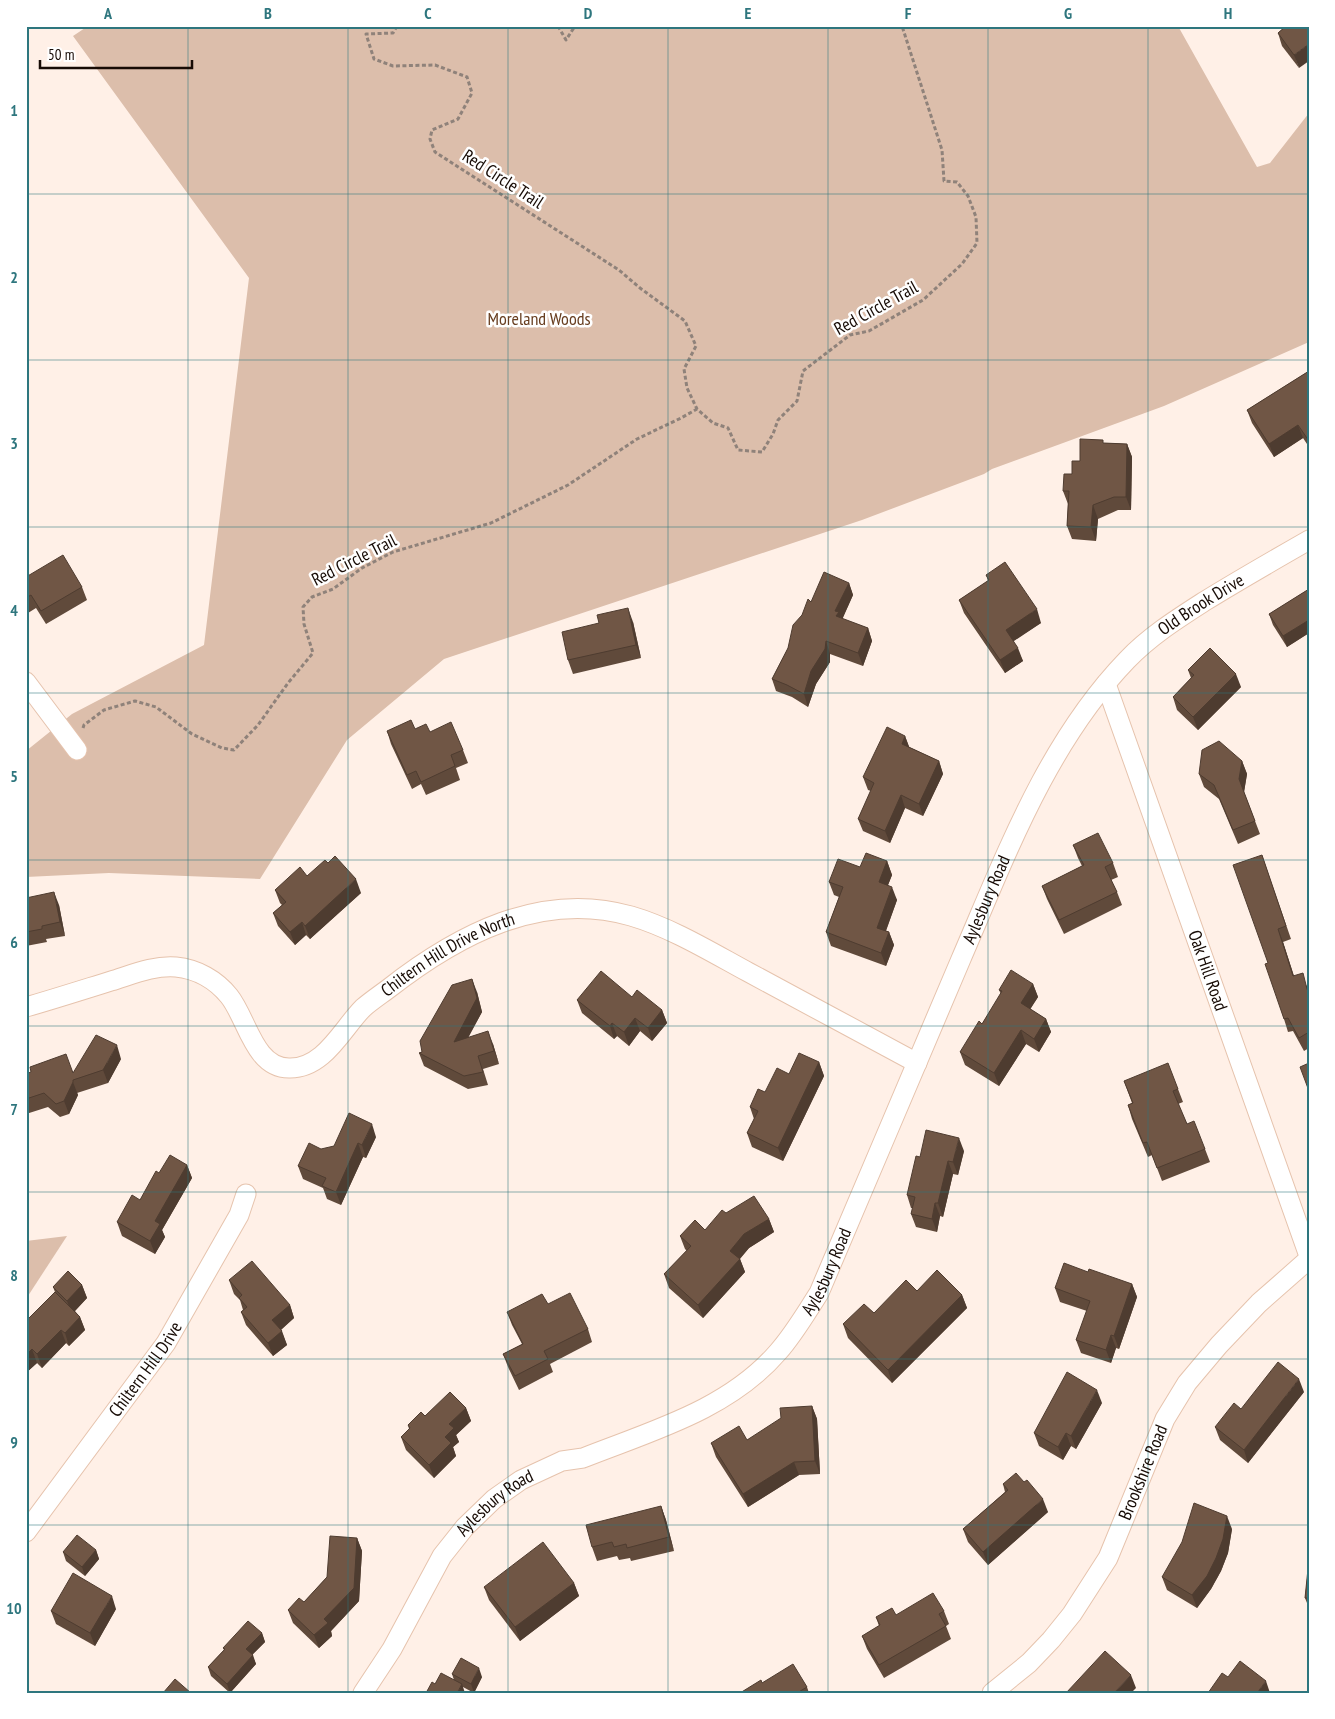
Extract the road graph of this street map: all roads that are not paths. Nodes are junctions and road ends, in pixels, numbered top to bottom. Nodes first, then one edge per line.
1 (1309, 540) edge
2 (26, 682) edge
3 (1106, 684) junction
4 (77, 750) road end
5 (26, 1007) edge
6 (917, 1063) junction
7 (246, 1194) dead end
8 (1309, 1258) edge
9 (26, 1532) edge
10 (363, 1693) edge
11 (992, 1693) edge

1 - 3 street, Old Brook Drive
2 - 4 street
3 - 6 street, Aylesbury Road
3 - 8 street, Oak Hill Road
5 - 6 street, Chiltern Hill Drive North
6 - 10 street, Aylesbury Road
7 - 9 street, Chiltern Hill Drive
8 - 11 street, Brookshire Road

